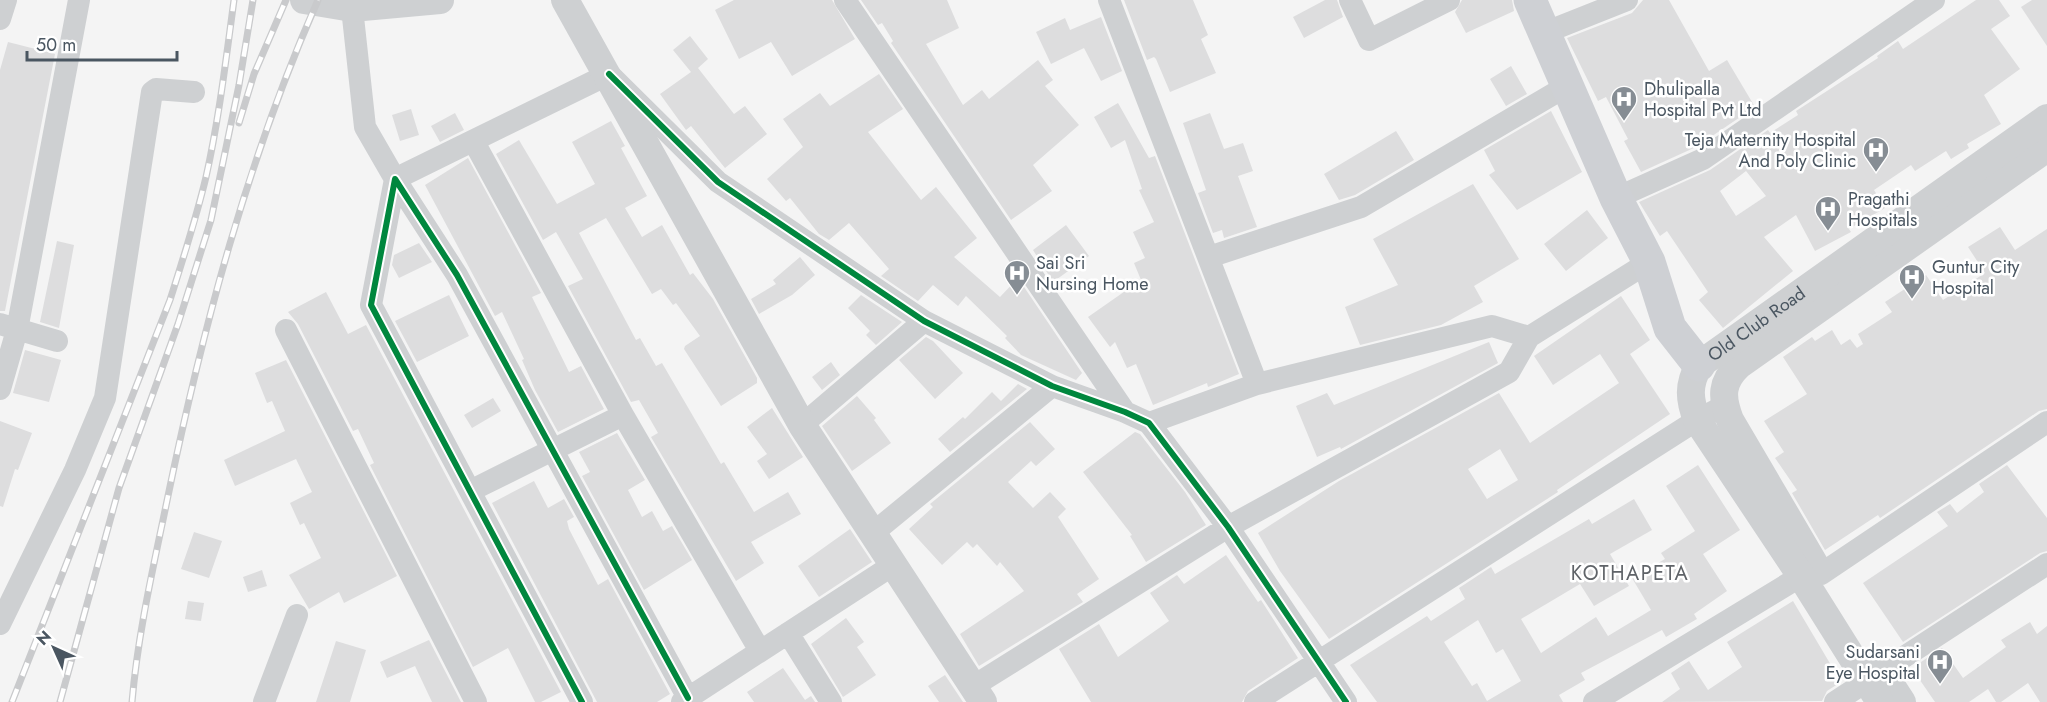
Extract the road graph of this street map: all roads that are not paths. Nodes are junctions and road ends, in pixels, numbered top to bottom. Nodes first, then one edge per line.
1 (6, 0) edge
2 (79, 0) edge
3 (304, 0) edge
4 (440, 0) edge
5 (566, 0) edge
6 (845, 0) edge
7 (1109, 0) edge
8 (1350, 0) edge
9 (1449, 0) edge
10 (1530, 0) edge
11 (1627, 0) edge
12 (1934, 0) edge
13 (352, 8) junction
14 (0, 19) edge
15 (1544, 33) junction
16 (609, 74) junction
17 (1567, 86) junction
18 (194, 92) dead end
19 (2047, 118) edge
20 (474, 142) junction
21 (2047, 148) edge
22 (395, 179) junction
23 (1616, 198) junction
24 (1209, 257) junction
25 (1649, 262) junction
26 (924, 321) junction
27 (9, 327) edge
28 (286, 330) dead end
29 (1529, 337) junction
30 (57, 341) dead end
31 (1699, 365) junction
32 (1257, 384) junction
33 (1052, 386) junction
34 (0, 389) edge
35 (1724, 406) junction
36 (1125, 412) junction
37 (623, 415) junction
38 (1697, 420) junction
39 (2047, 422) edge
40 (1149, 423) junction
41 (802, 425) junction
42 (555, 451) junction
43 (470, 491) junction
44 (1228, 526) junction
45 (873, 533) junction
46 (2047, 564) edge
47 (893, 565) junction
48 (1811, 575) junction
49 (297, 615) dead end
50 (0, 624) edge
51 (788, 633) junction
52 (760, 651) junction
53 (1319, 661) junction
54 (1875, 684) edge
55 (977, 694) edge
56 (685, 700) edge
57 (264, 702) edge
58 (476, 702) edge
59 (582, 702) edge
60 (831, 702) edge
61 (1255, 702) edge
62 (1346, 702) edge
63 (1594, 702) edge
64 (1834, 702) edge
65 (1902, 702) edge

1 - 14 street
2 - 27 street
3 - 13 street
4 - 13 street
5 - 16 street
6 - 36 street
7 - 24 street
8 - 9 street
10 - 15 main road
11 - 15 street
12 - 23 street
13 - 22 street
15 - 17 main road
16 - 20 street
16 - 26 street
16 - 41 street
17 - 23 main road
17 - 24 street
18 - 50 street
19 - 31 street, Old Club Road
20 - 22 street
20 - 37 street
21 - 35 street, Old Club Road
22 - 42 street
22 - 43 street
23 - 25 main road
24 - 32 street
25 - 29 street
25 - 31 main road
26 - 33 street
26 - 41 street
27 - 30 street
27 - 34 street
28 - 58 street
29 - 32 street
29 - 44 street
31 - 38 street, Old Club Road
32 - 40 street
33 - 36 street
33 - 45 street
35 - 38 street
35 - 48 street, Old Club Road
36 - 40 street
37 - 42 street
37 - 52 street
38 - 48 street, Old Club Road
38 - 53 street
39 - 48 street
40 - 44 street
41 - 45 street
42 - 43 street
42 - 56 street
43 - 59 street
44 - 53 street
44 - 55 street
45 - 47 street
46 - 54 street
47 - 51 street
47 - 55 street
48 - 54 street, Old Club Road
48 - 63 street
49 - 57 street
51 - 52 street
51 - 60 street
52 - 56 street
53 - 61 street
53 - 62 street
54 - 64 street
54 - 65 street, Old Club Road

